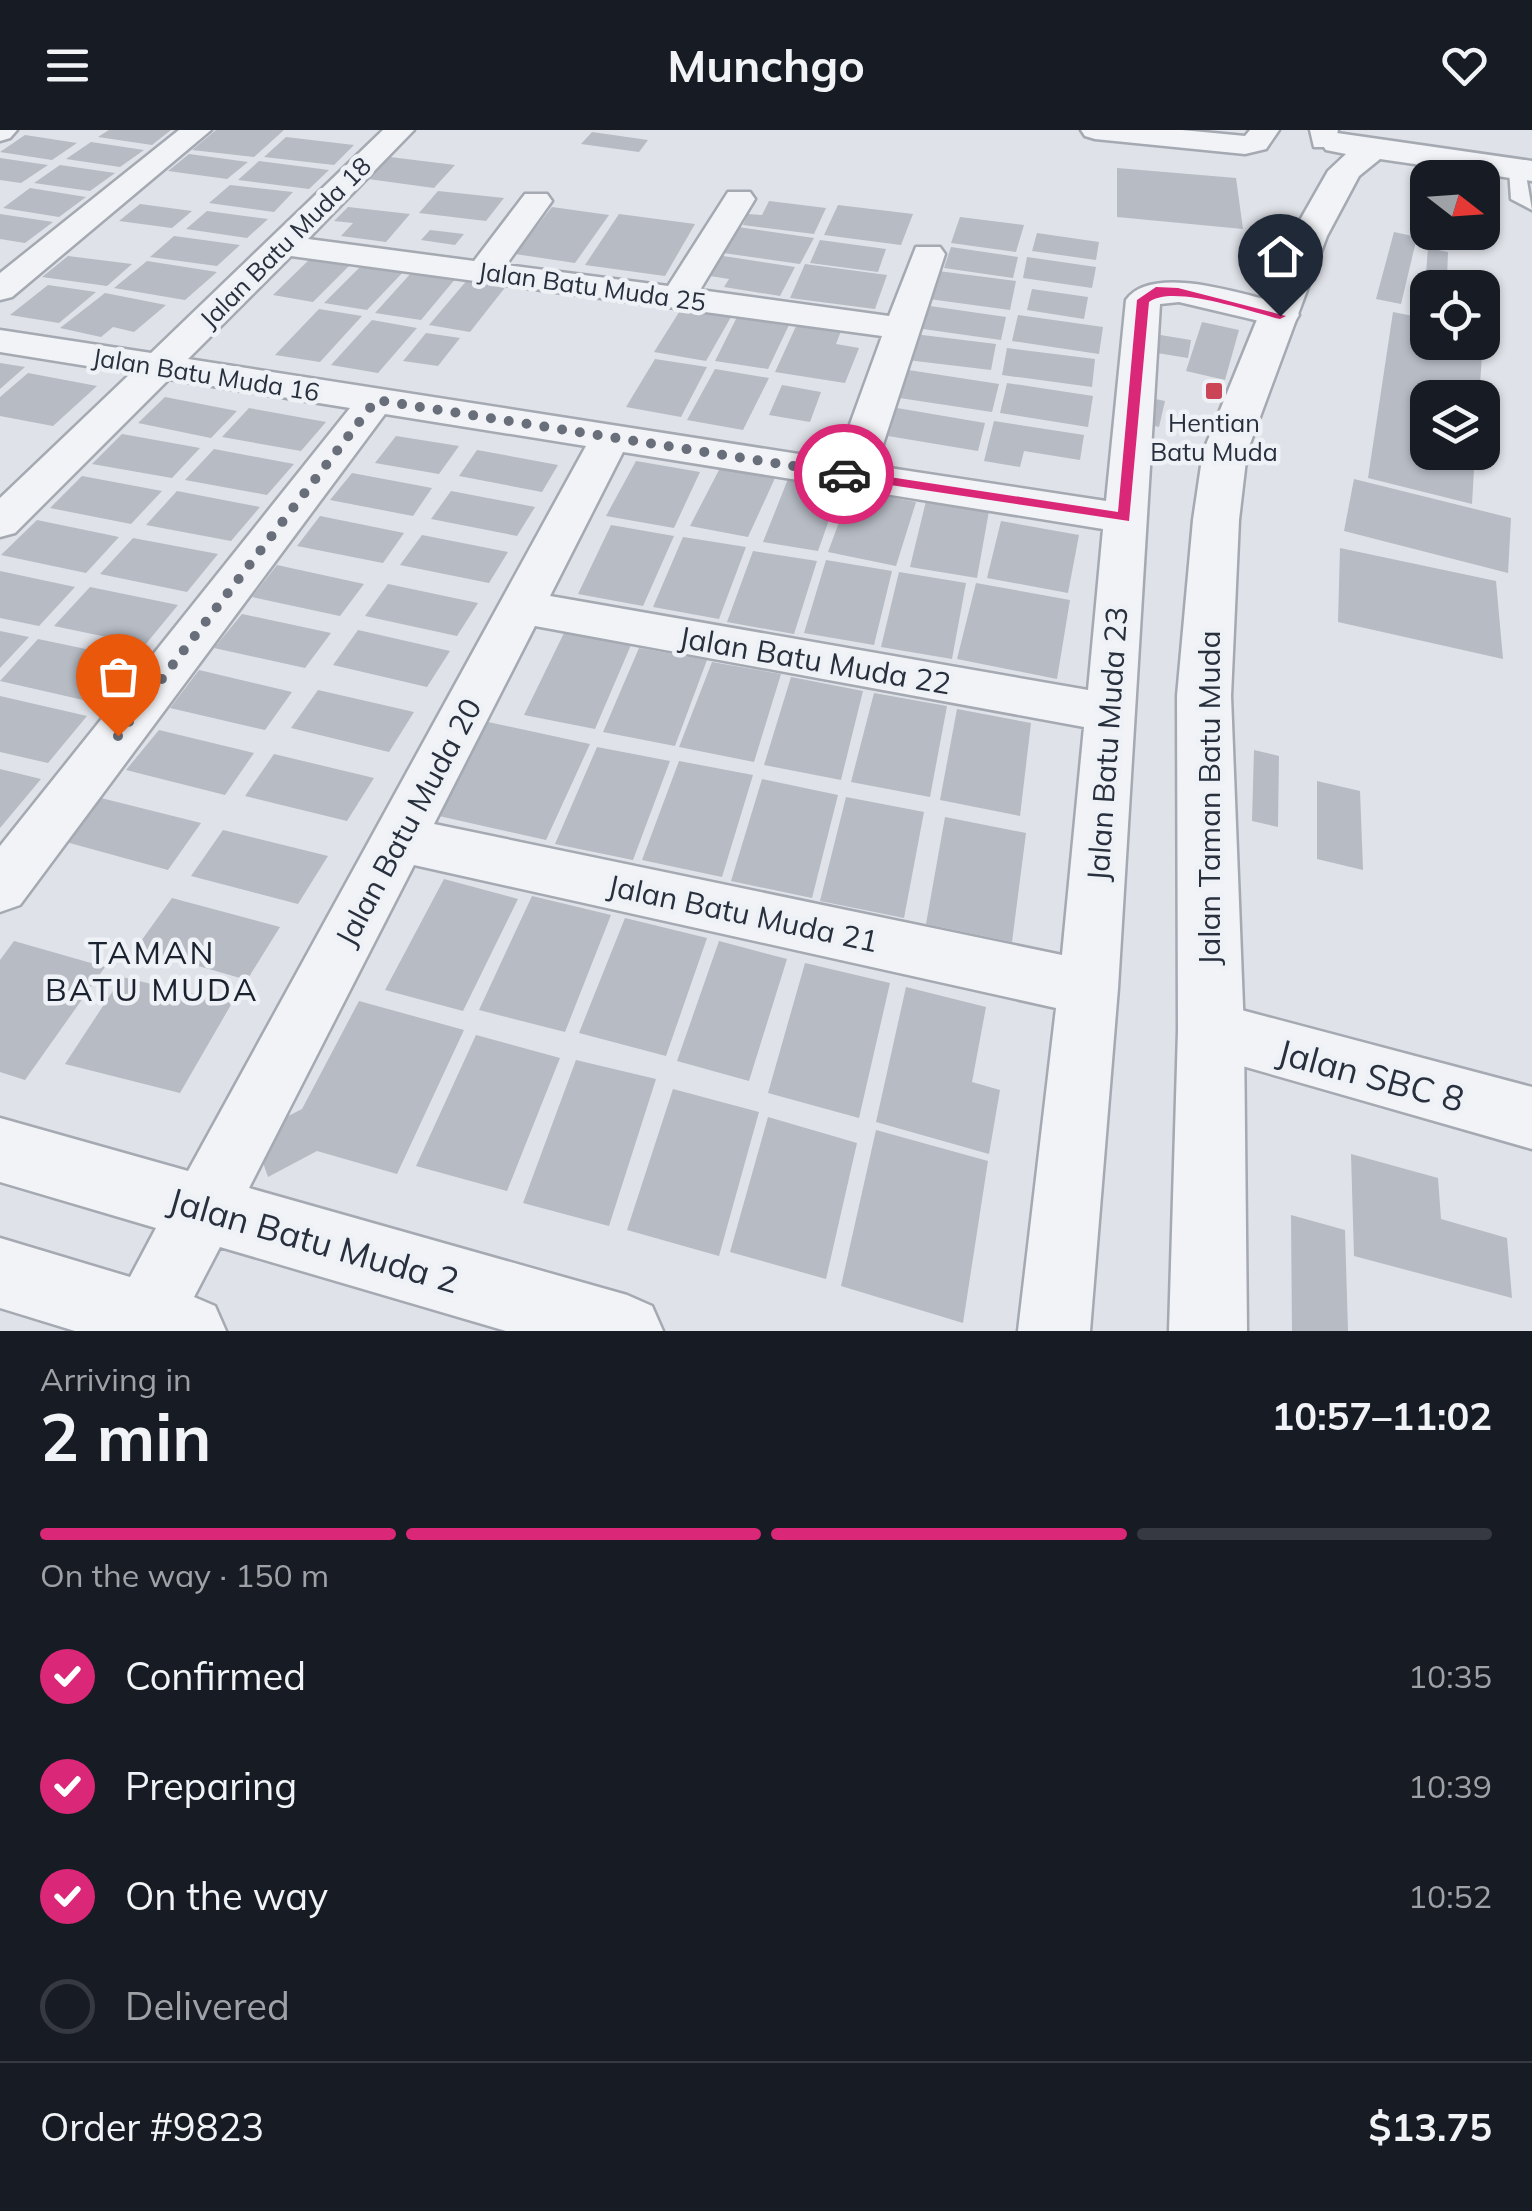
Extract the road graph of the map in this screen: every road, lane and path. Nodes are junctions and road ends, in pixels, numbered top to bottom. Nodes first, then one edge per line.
1 (198, 130) edge
2 (400, 130) edge
3 (1097, 130) edge
4 (1265, 132) edge
5 (1348, 144) edge
6 (1524, 170) edge
7 (739, 198) dead end
8 (536, 201) dead end
9 (1532, 206) edge
10 (282, 245) junction
11 (928, 254) dead end
12 (484, 271) junction
13 (0, 290) edge
14 (678, 298) junction
15 (1280, 316) junction
16 (902, 328) junction
17 (0, 341) edge
18 (159, 366) junction
19 (376, 400) junction
20 (611, 437) junction
21 (852, 475) junction
22 (1124, 518) junction
23 (2, 519) edge
24 (522, 606) junction
25 (1109, 712) junction
26 (399, 839) junction
27 (0, 888) edge
28 (1088, 988) junction
29 (1211, 1032) junction
30 (1532, 1118) edge
31 (0, 1150) edge
32 (205, 1208) junction
33 (0, 1273) edge
34 (158, 1327) edge
35 (627, 1331) edge
36 (1054, 1331) edge
37 (1208, 1331) edge

1 - 13 street
2 - 10 street, Jalan Batu Muda 18
3 - 4 street
5 - 6 street
5 - 15 street, Jalan Taman Batu Muda
6 - 9 lane
7 - 14 street
8 - 12 street
10 - 12 street, Jalan Batu Muda 25
10 - 18 street, Jalan Batu Muda 18
11 - 16 street
12 - 14 street, Jalan Batu Muda 25
14 - 16 street, Jalan Batu Muda 25
15 - 22 street, Jalan Batu Muda 23
15 - 29 street, Jalan Taman Batu Muda
16 - 21 street
17 - 18 street, Jalan Batu Muda 16
18 - 19 street, Jalan Batu Muda 16
18 - 23 street, Jalan Batu Muda 18
19 - 20 street, Jalan Batu Muda 16
19 - 27 street
20 - 21 street, Jalan Batu Muda 16
20 - 24 street, Jalan Batu Muda 20
21 - 22 street, Jalan Batu Muda 16
22 - 25 street, Jalan Batu Muda 23
24 - 25 street, Jalan Batu Muda 22
24 - 26 street, Jalan Batu Muda 20
25 - 28 street, Jalan Batu Muda 23
26 - 28 street, Jalan Batu Muda 21
26 - 32 street, Jalan Batu Muda 20
28 - 36 street, Jalan Batu Muda 23
29 - 30 street, Jalan SBC 8
29 - 37 street, Jalan Taman Batu Muda
31 - 32 street, Jalan Batu Muda 2
32 - 34 street, Jalan Batu Muda 20
32 - 35 street, Jalan Batu Muda 2
33 - 34 street

